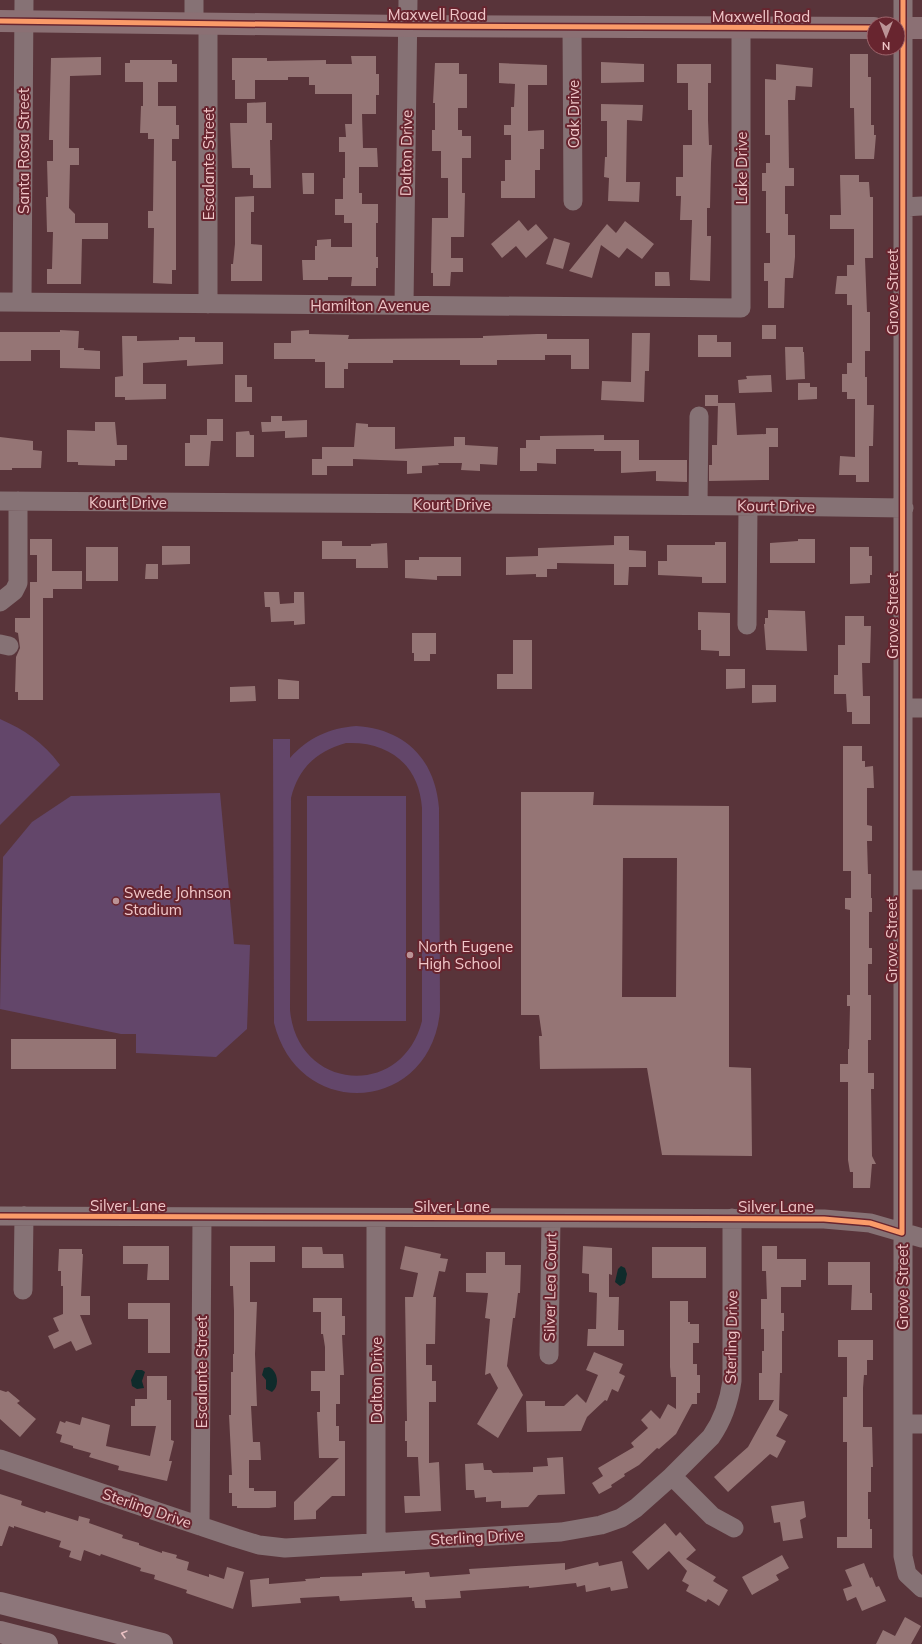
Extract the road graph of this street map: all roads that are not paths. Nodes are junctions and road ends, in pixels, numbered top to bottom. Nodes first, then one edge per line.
1 (194, 0) edge
2 (408, 0) edge
3 (903, 0) edge
4 (24, 11) edge
5 (0, 21) edge
6 (201, 24) junction
7 (408, 26) junction
8 (572, 27) junction
9 (866, 28) edge
10 (908, 28) edge
11 (741, 29) junction
12 (573, 201) dead end
13 (913, 206) edge
14 (0, 302) edge
15 (22, 302) junction
16 (208, 304) junction
17 (404, 306) junction
18 (741, 308) joint
19 (699, 416) dead end
20 (9, 501) edge
21 (698, 505) junction
22 (748, 506) junction
23 (904, 508) junction
24 (0, 602) edge
25 (746, 625) dead end
26 (913, 708) edge
27 (903, 880) junction
28 (922, 880) edge
29 (0, 1216) edge
30 (24, 1216) junction
31 (202, 1217) junction
32 (376, 1218) junction
33 (551, 1218) junction
34 (732, 1218) junction
35 (902, 1233) junction
36 (922, 1238) edge
37 (23, 1290) dead end
38 (550, 1355) dead end
39 (903, 1424) junction
40 (922, 1424) edge
41 (0, 1459) edge
42 (672, 1476) junction
43 (200, 1526) junction
44 (734, 1528) dead end
45 (376, 1543) junction
46 (920, 1587) edge
47 (0, 1595) edge
48 (0, 1603) edge
49 (86, 1624) junction
50 (0, 1632) edge
51 (0, 1643) edge
52 (7, 1644) edge
53 (47, 1644) edge
54 (162, 1644) edge

1 - 6 street, Escalante Street
2 - 7 street, Dalton Drive
3 - 10 street, Grove Street
4 - 5 main road, Maxwell Road
4 - 6 main road, Maxwell Road
4 - 15 street, Santa Rosa Street
6 - 7 main road, Maxwell Road
6 - 16 street, Escalante Street
7 - 8 main road, Maxwell Road
7 - 17 street, Dalton Drive
8 - 11 main road, Maxwell Road
8 - 12 street, Oak Drive
9 - 11 main road, Maxwell Road
10 - 13 street, Grove Street
11 - 18 street, Lake Drive
13 - 23 street, Grove Street
14 - 15 street, Hamilton Avenue
15 - 16 street, Hamilton Avenue
16 - 17 street, Hamilton Avenue
17 - 18 street, Hamilton Avenue
19 - 21 street
20 - 21 street, Kourt Drive
20 - 24 street
21 - 22 street, Kourt Drive
22 - 23 street, Kourt Drive
22 - 25 street
23 - 26 street, Grove Street
26 - 27 street, Grove Street
27 - 28 street
27 - 35 street, Grove Street
29 - 30 street, Silver Lane
30 - 31 street, Silver Lane
30 - 37 street
31 - 32 street, Silver Lane
31 - 43 street, Escalante Street
32 - 33 street, Silver Lane
32 - 45 street, Dalton Drive
33 - 34 street, Silver Lane
33 - 38 street, Silver Lea Court
34 - 35 street, Silver Lane
34 - 42 street, Sterling Drive
35 - 36 street, Silver Lane
35 - 39 street, Grove Street
39 - 40 street
39 - 46 street, Grove Street
41 - 43 street, Sterling Drive
42 - 44 street
42 - 45 street, Sterling Drive
43 - 45 street, Sterling Drive
47 - 49 highway
48 - 49 highway
54 -> 49 highway
50 - 53 highway
51 - 52 highway

